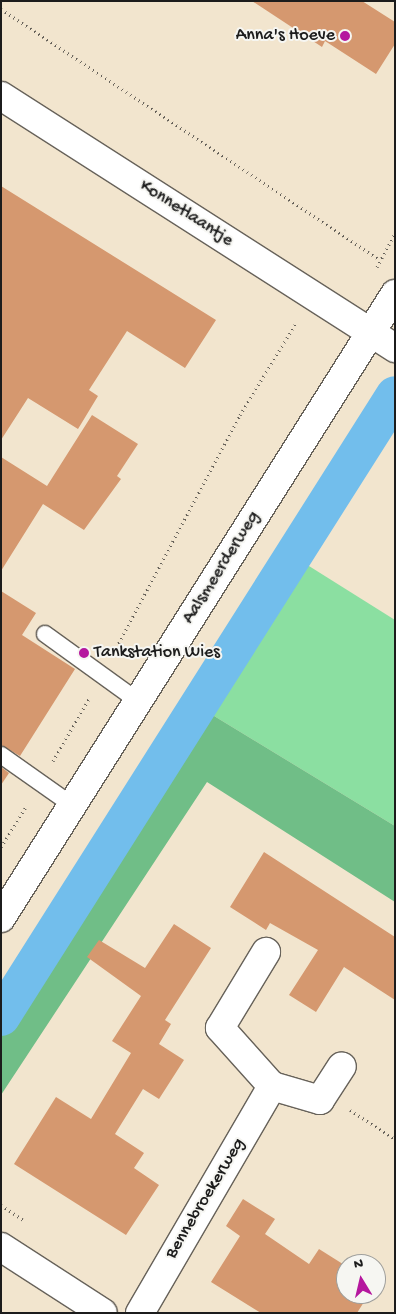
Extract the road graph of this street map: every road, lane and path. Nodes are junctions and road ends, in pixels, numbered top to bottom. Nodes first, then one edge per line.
1 (1, 9) edge
2 (1, 96) edge
3 (378, 259) dead end
4 (395, 294) edge
5 (312, 296) junction
6 (384, 341) edge
7 (45, 634) dead end
8 (102, 675) junction
9 (138, 701) junction
10 (1, 755) edge
11 (40, 783) junction
12 (72, 805) junction
13 (1, 847) edge
14 (1, 918) edge
15 (266, 952) dead end
16 (342, 1066) dead end
17 (272, 1086) junction
18 (320, 1100) junction
19 (395, 1139) edge
20 (1, 1246) edge
21 (104, 1313) edge
22 (140, 1313) edge

1 - 3 path
2 - 5 street, Konnetlaantje
4 - 6 street, Aalsmeerderweg
5 - 6 street, Konnetlaantje
5 - 8 path
6 - 9 street, Aalsmeerderweg
7 - 8 lane
8 - 9 lane
8 - 11 path
9 - 12 street, Aalsmeerderweg
10 - 11 lane
11 - 12 lane
11 - 13 path
12 - 14 street, Aalsmeerderweg
15 - 17 street
16 - 18 street
17 - 18 street
17 - 22 street, Bennebroekerweg
18 - 19 path
20 - 21 street

